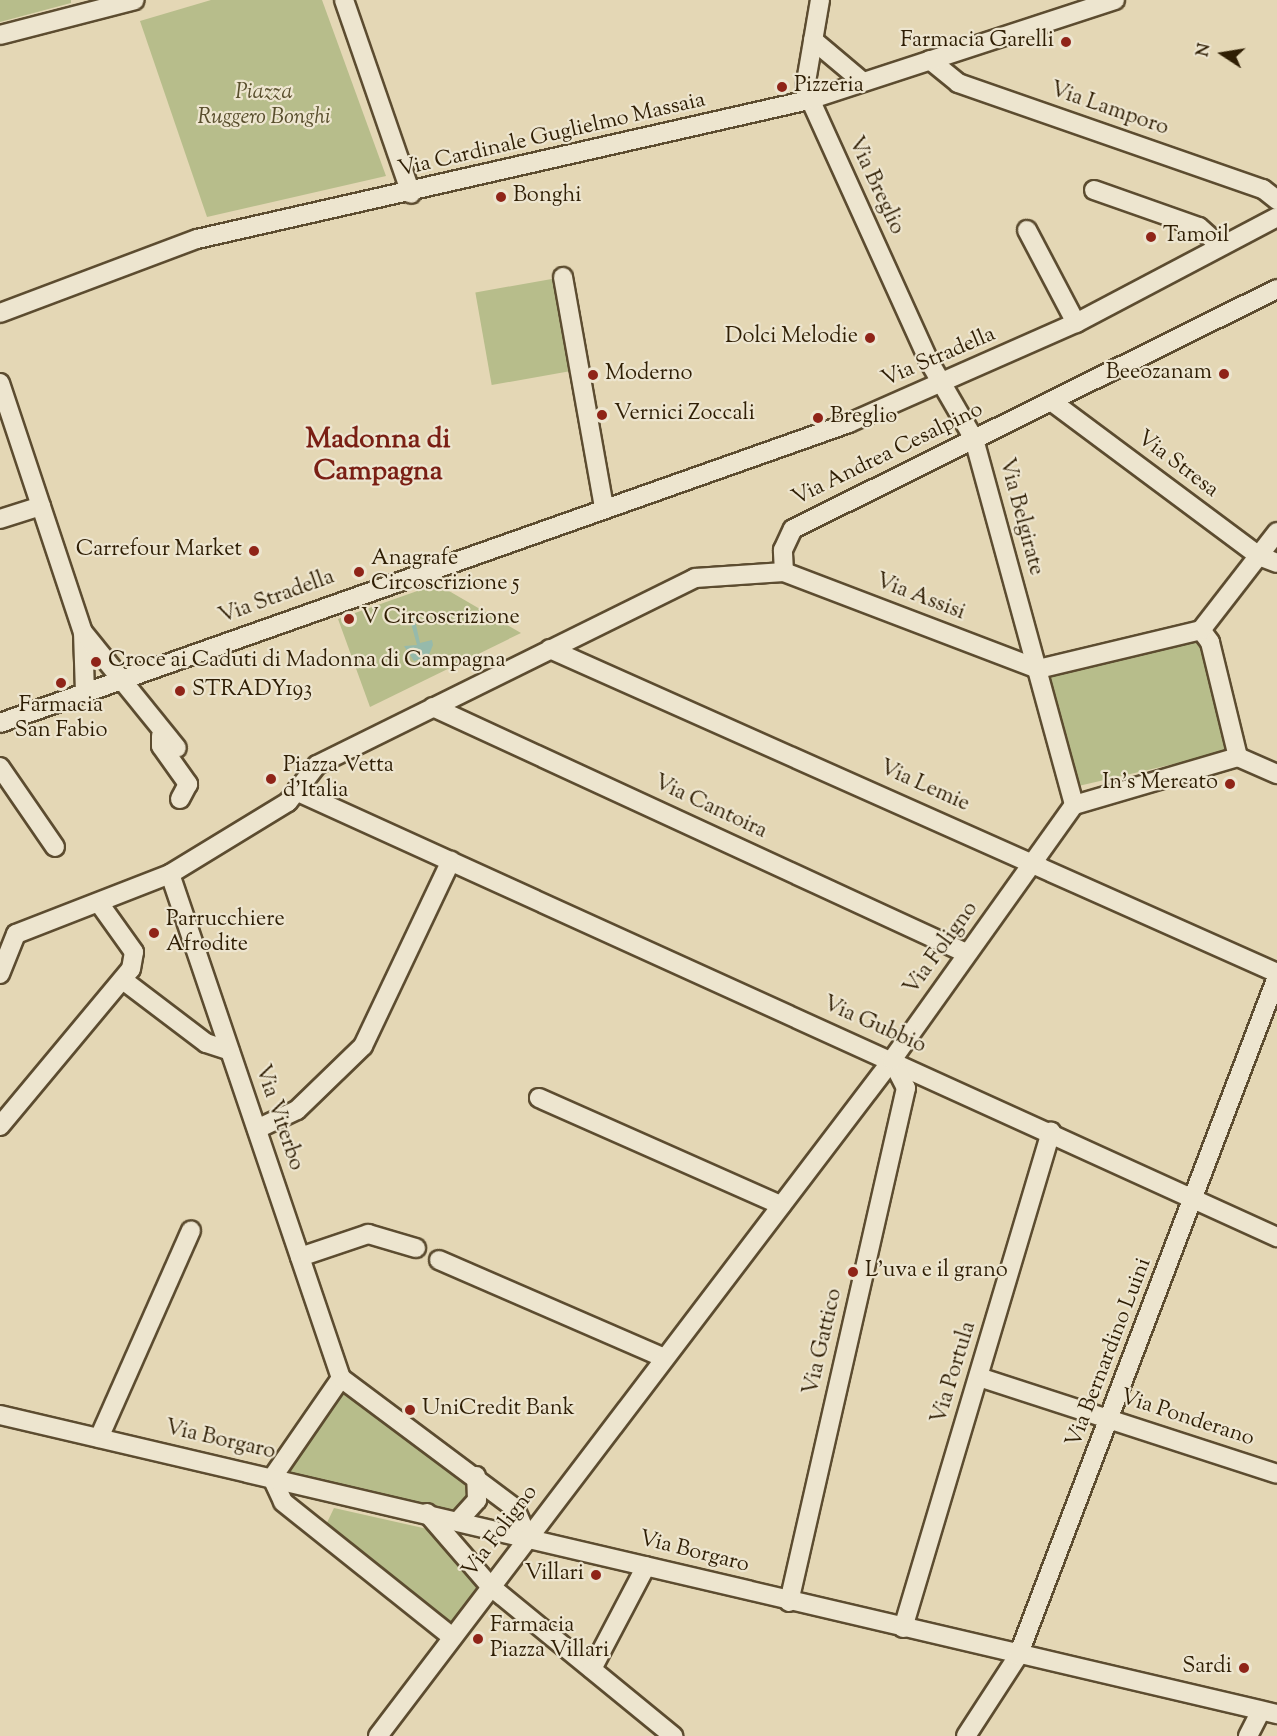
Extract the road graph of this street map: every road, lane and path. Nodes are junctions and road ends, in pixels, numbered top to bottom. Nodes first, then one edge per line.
1 (135, 0) edge
2 (344, 0) edge
3 (820, 0) edge
4 (1115, 0) edge
5 (0, 35) edge
6 (813, 40) junction
7 (930, 60) junction
8 (862, 82) junction
9 (809, 100) junction
10 (1094, 190) dead end
11 (411, 194) junction
12 (1277, 200) edge
13 (1277, 217) edge
14 (1028, 230) dead end
15 (1220, 246) junction
16 (563, 277) dead end
17 (1277, 289) edge
18 (0, 313) edge
19 (1076, 323) junction
20 (0, 383) edge
21 (941, 385) junction
22 (1051, 401) junction
23 (974, 439) junction
24 (40, 506) junction
25 (604, 507) junction
26 (0, 519) edge
27 (1277, 532) edge
28 (1259, 556) junction
29 (1277, 563) edge
30 (784, 572) junction
31 (1201, 630) junction
32 (83, 632) junction
33 (550, 649) junction
34 (1038, 669) junction
35 (125, 679) junction
36 (85, 693) junction
37 (434, 707) junction
38 (0, 723) edge
39 (161, 725) junction
40 (177, 748) dead end
41 (1238, 758) junction
42 (0, 767) edge
43 (1277, 774) edge
44 (296, 791) junction
45 (180, 800) dead end
46 (1074, 805) junction
47 (55, 847) dead end
48 (451, 861) junction
49 (1035, 862) junction
50 (170, 874) junction
51 (99, 903) junction
52 (966, 953) junction
53 (0, 974) edge
54 (1277, 975) edge
55 (123, 980) junction
56 (230, 1051) junction
57 (892, 1060) junction
58 (539, 1098) dead end
59 (0, 1126) edge
60 (257, 1129) junction
61 (1051, 1132) junction
62 (1195, 1200) junction
63 (781, 1205) junction
64 (191, 1230) dead end
65 (1277, 1237) edge
66 (416, 1248) dead end
67 (300, 1257) junction
68 (439, 1260) dead end
69 (664, 1358) junction
70 (979, 1377) junction
71 (341, 1378) junction
72 (0, 1415) edge
73 (1110, 1418) junction
74 (99, 1438) junction
75 (1277, 1474) edge
76 (476, 1476) junction
77 (272, 1478) junction
78 (426, 1513) junction
79 (459, 1521) junction
80 (527, 1536) junction
81 (646, 1566) junction
82 (490, 1586) junction
83 (789, 1602) junction
84 (903, 1628) junction
85 (452, 1637) junction
86 (1018, 1656) junction
87 (592, 1669) junction
88 (1269, 1712) edge
89 (378, 1736) edge
90 (673, 1736) edge
91 (966, 1736) edge
92 (1248, 1736) edge

1 - 5 street
2 - 11 street
3 - 6 street, Via Breglio
4 - 7 street, Via Cardinale Guglielmo Massaia
6 - 8 street
6 - 9 street, Via Breglio
7 - 8 street, Via Cardinale Guglielmo Massaia
7 - 12 street, Via Lamporo
8 - 9 street, Via Cardinale Guglielmo Massaia
9 - 11 street, Via Cardinale Guglielmo Massaia
9 - 21 street, Via Breglio
10 - 15 street
11 - 18 street, Via Cardinale Guglielmo Massaia
13 - 15 street, Via Stradella
14 - 19 street
15 - 19 street, Via Stradella
16 - 25 street
17 - 22 street, Via Andrea Cesalpino
19 - 21 street, Via Stradella
20 - 24 street
21 - 23 street, Via Belgirate
21 - 25 street, Via Stradella
22 - 23 street, Via Andrea Cesalpino
22 - 28 street, Via Stresa
23 - 30 street, Via Andrea Cesalpino
23 - 34 street, Via Belgirate
24 - 26 street
24 - 32 street
25 - 35 street, Via Stradella
27 - 28 street
28 - 29 street, Via Stresa
28 - 31 street
30 - 33 street
30 - 34 street, Via Assisi
31 - 34 street
31 - 41 street
32 - 35 street
32 - 36 street
33 - 37 street
33 - 49 street, Via Lemie
34 - 46 street, Via Belgirate
35 - 36 street, Via Stradella
35 - 39 street
36 - 38 street, Via Stradella
37 - 44 street
37 - 52 street, Via Cantoira
39 - 40 street
39 - 45 street
41 - 43 street
41 - 46 street
42 - 47 street
44 - 48 street, Via Gubbio
44 - 50 street
46 - 49 street, Via Foligno
48 - 57 street, Via Gubbio
48 - 60 street
49 - 52 street, Via Foligno
49 - 54 street, Via Lemie
50 - 51 street
50 - 56 street, Via Viterbo
51 - 53 street
51 - 55 street
52 - 57 street, Via Foligno
54 - 62 street, Via Bernardino Luini
55 - 56 street
55 - 59 street
56 - 60 street, Via Viterbo
57 - 61 street, Via Gubbio
57 - 63 street, Via Foligno
57 - 83 street, Via Gattico
58 - 63 street
60 - 67 street, Via Viterbo
61 - 62 street, Via Gubbio
61 - 70 street, Via Portula
62 - 65 street, Via Gubbio
62 - 73 street, Via Bernardino Luini
63 - 69 street, Via Foligno
64 - 74 street
66 - 67 street
67 - 71 street, Via Viterbo
68 - 69 street
69 - 80 street, Via Foligno
70 - 73 street, Via Ponderano
70 - 84 street, Via Portula
71 - 76 street
71 - 77 street
72 - 74 street, Via Borgaro
73 - 75 street, Via Ponderano
73 - 86 street, Via Bernardino Luini
74 - 77 street, Via Borgaro
76 - 79 street
76 - 80 street
77 - 78 street, Via Borgaro
77 - 85 street
78 - 79 street, Via Borgaro
78 - 82 street
79 - 80 street, Via Borgaro
80 - 81 street, Via Borgaro
80 - 82 street, Via Foligno
81 - 83 street, Via Borgaro
81 - 87 street
82 - 85 street, Via Foligno
82 - 87 street
83 - 84 street, Via Borgaro
84 - 86 street, Via Borgaro
85 - 89 street, Via Foligno
86 - 88 street, Via Borgaro
86 - 91 street, Via Bernardino Luini
87 - 90 street
88 - 92 street

